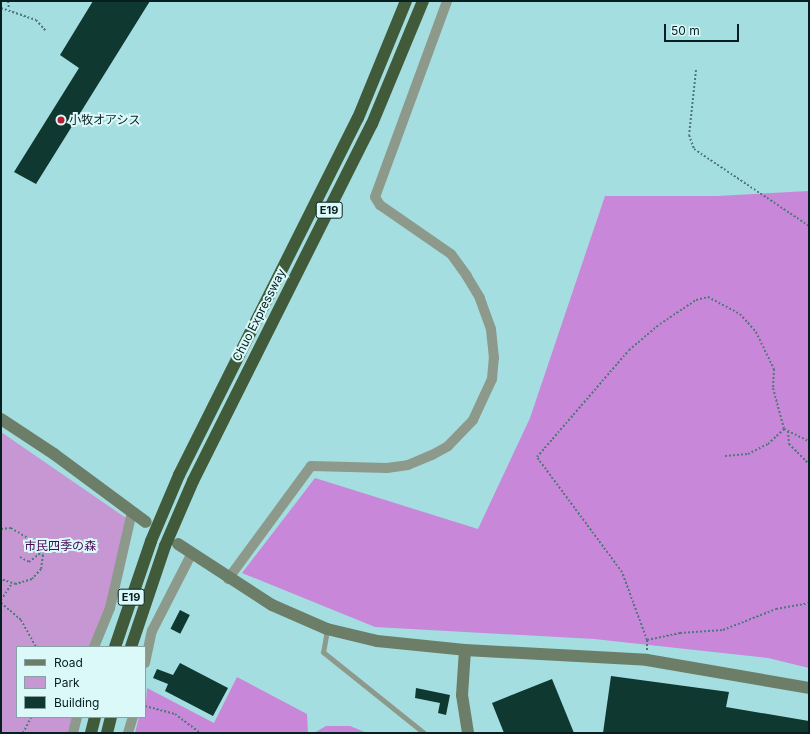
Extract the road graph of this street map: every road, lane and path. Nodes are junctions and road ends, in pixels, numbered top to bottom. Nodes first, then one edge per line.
1 (8, 1) edge
2 (406, 1) edge
3 (423, 1) edge
4 (447, 1) edge
5 (1, 8) edge
6 (9, 10) junction
7 (46, 30) dead end
8 (696, 70) dead end
9 (809, 226) edge
10 (1, 419) edge
11 (784, 429) junction
12 (788, 431) junction
13 (809, 441) edge
14 (725, 456) dead end
15 (809, 464) edge
16 (132, 512) junction
17 (146, 522) dead end
18 (1, 529) edge
19 (178, 544) dead end
20 (42, 552) junction
21 (192, 553) junction
22 (20, 557) dead end
23 (1, 579) edge
24 (228, 579) junction
25 (12, 583) junction
26 (1, 600) edge
27 (1, 603) edge
28 (809, 603) edge
29 (327, 629) junction
30 (647, 640) junction
31 (35, 646) edge
32 (94, 646) edge
33 (115, 646) edge
34 (131, 646) edge
35 (465, 650) junction
36 (146, 659) edge
37 (647, 660) junction
38 (809, 688) edge
39 (146, 706) edge
40 (30, 718) edge
41 (77, 718) edge
42 (95, 718) edge
43 (111, 718) edge
44 (133, 718) edge
45 (23, 733) edge
46 (74, 733) edge
47 (91, 733) edge
48 (107, 733) edge
49 (128, 733) edge
50 (200, 733) edge
51 (424, 733) edge
52 (468, 733) edge

1 - 6 path
2 - 33 highway, Chuo Expressway / E19
3 - 34 highway, Chuo Expressway / E19
4 - 24 street
5 - 6 path
6 - 7 path
8 - 9 path
10 - 16 street
11 - 12 path
11 - 14 path
11 - 30 path
12 - 13 path
12 - 15 path
16 - 17 street
16 - 32 street
18 - 20 path
19 - 21 street
20 - 22 path
20 - 25 path
21 - 24 street
21 - 36 street
23 - 25 path
24 - 29 street
25 - 26 path
27 - 31 path
28 - 30 path
29 - 35 street
29 - 51 lane
30 - 37 path
35 - 37 street
35 - 52 street
37 - 38 street
39 - 50 path
40 - 45 path
41 - 46 street
42 - 47 highway
43 - 48 highway
44 - 49 street

